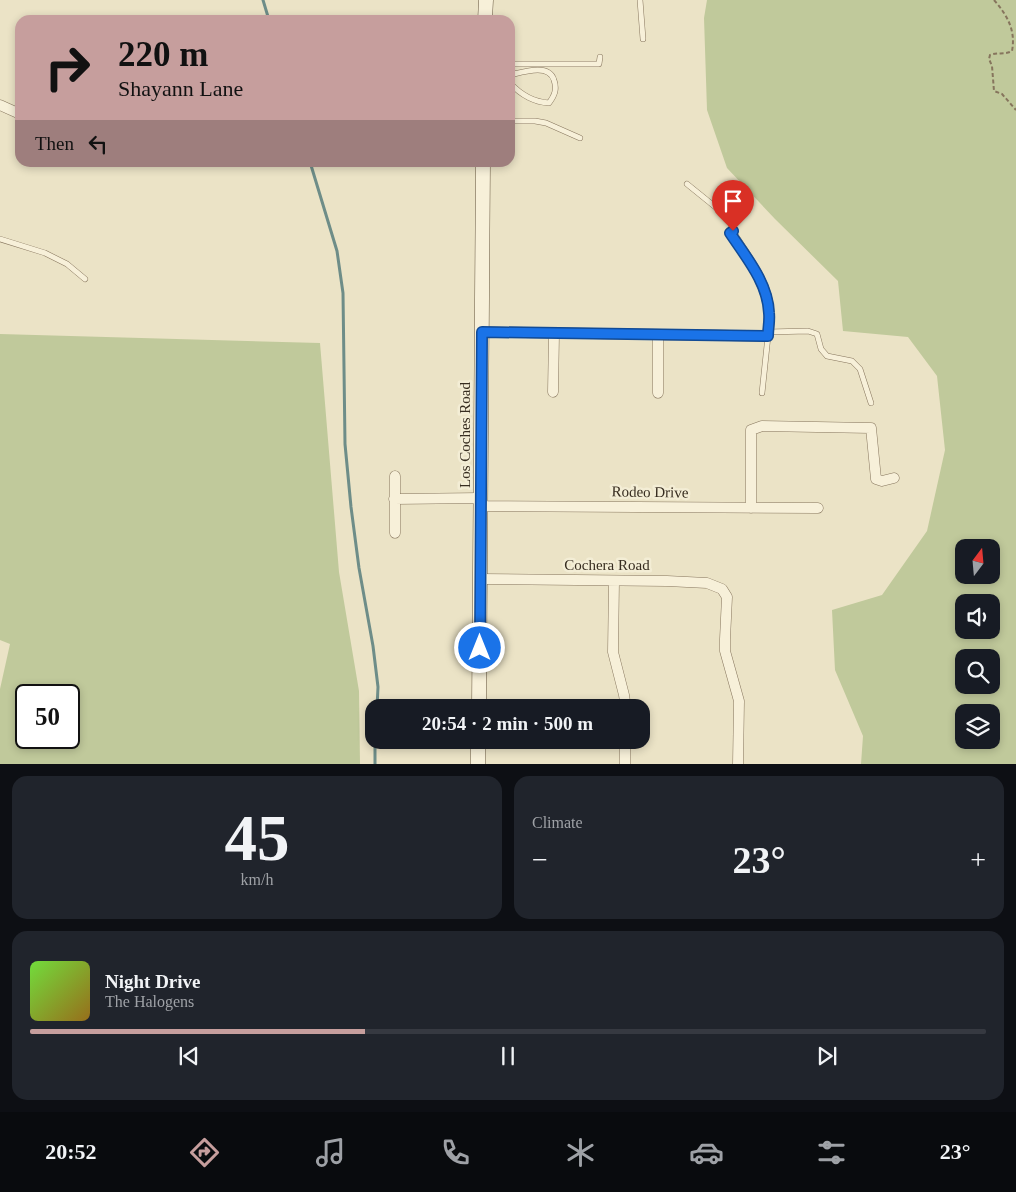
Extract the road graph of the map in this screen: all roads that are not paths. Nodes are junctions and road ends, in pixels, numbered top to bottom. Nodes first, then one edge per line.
1 (486, 0) edge
2 (640, 0) edge
3 (485, 15) edge
4 (643, 39) dead end
5 (600, 57) dead end
6 (515, 64) edge
7 (515, 74) edge
8 (515, 86) edge
9 (0, 105) edge
10 (15, 112) edge
11 (515, 121) edge
12 (580, 138) dead end
13 (483, 167) edge
14 (687, 184) dead end
15 (733, 231) joint
16 (0, 239) edge
17 (85, 279) dead end
18 (482, 332) junction
19 (554, 334) junction
20 (768, 334) junction
21 (658, 335) junction
22 (553, 392) dead end
23 (658, 393) dead end
24 (762, 393) dead end
25 (871, 402) dead end
26 (395, 476) dead end
27 (894, 478) dead end
28 (394, 499) junction
29 (481, 502) junction
30 (750, 508) junction
31 (818, 508) dead end
32 (395, 534) dead end
33 (480, 579) junction
34 (614, 581) junction
35 (479, 699) edge
36 (625, 699) edge
37 (478, 749) edge
38 (625, 749) edge
39 (478, 764) edge
40 (625, 764) edge
41 (738, 764) edge

1 - 3 main road
2 - 4 lane
5 - 6 lane
7 - 8 lane
9 - 10 street
11 - 12 lane
13 - 18 main road, Los Coches Road
14 - 15 lane
15 - 20 street
16 - 17 lane
18 - 19 street
18 - 29 main road, Los Coches Road
19 - 21 street
19 - 22 street
20 - 21 street
20 - 24 lane
20 - 25 lane
21 - 23 street
26 - 28 street
27 - 30 street
28 - 29 street, Rodeo Drive
28 - 32 street
29 - 30 street, Rodeo Drive
29 - 33 main road, Los Coches Road
30 - 31 street, Rodeo Drive
33 - 34 street, Cochera Road
33 - 35 main road, Los Coches Road
34 - 36 street
34 - 41 street, Cochera Road
37 - 39 main road
38 - 40 street

